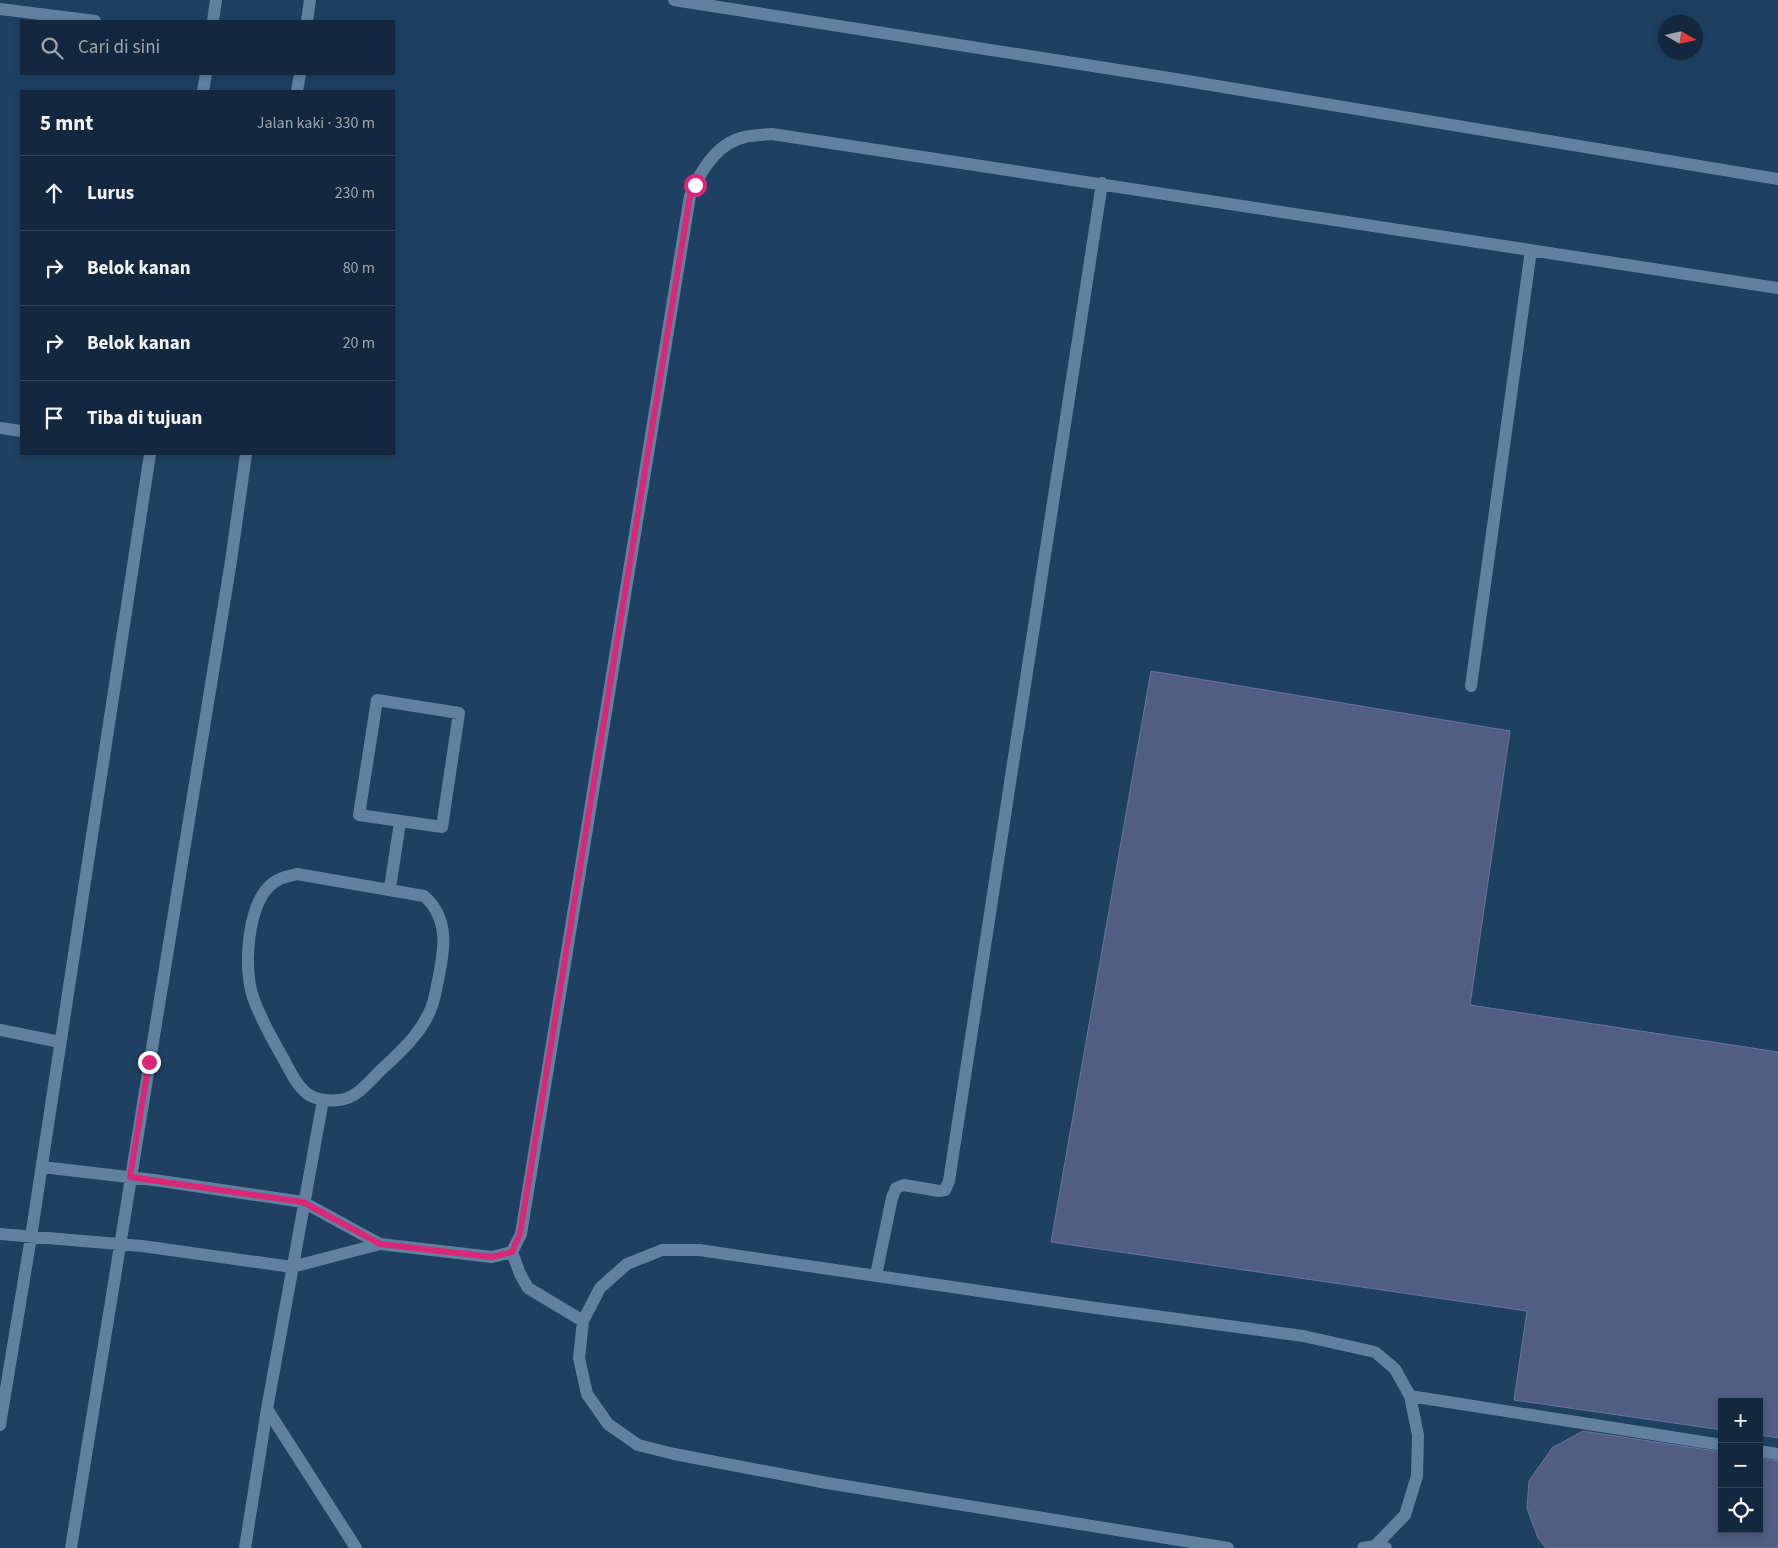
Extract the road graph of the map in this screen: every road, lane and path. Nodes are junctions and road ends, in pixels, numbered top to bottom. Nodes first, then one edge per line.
1 (216, 0) edge
2 (310, 0) edge
3 (674, 0) edge
4 (0, 9) edge
5 (87, 20) edge
6 (213, 20) edge
7 (307, 20) edge
8 (206, 75) edge
9 (300, 75) edge
10 (203, 90) edge
11 (297, 90) edge
12 (1778, 179) edge
13 (1102, 183) junction
14 (1531, 250) junction
15 (1778, 288) edge
16 (0, 428) edge
17 (20, 431) edge
18 (150, 455) edge
19 (246, 455) edge
20 (1471, 686) dead end
21 (400, 822) junction
22 (390, 888) junction
23 (0, 1030) edge
24 (60, 1042) junction
25 (323, 1100) junction
26 (42, 1167) junction
27 (130, 1177) junction
28 (303, 1202) junction
29 (0, 1234) edge
30 (32, 1237) junction
31 (119, 1244) junction
32 (380, 1244) junction
33 (512, 1252) junction
34 (292, 1267) junction
35 (876, 1274) junction
36 (583, 1321) junction
37 (1410, 1396) junction
38 (267, 1409) junction
39 (0, 1425) edge
40 (1718, 1444) edge
41 (1763, 1452) edge
42 (1778, 1454) edge
43 (1375, 1547) edge
44 (72, 1548) edge
45 (245, 1548) edge
46 (356, 1548) edge
47 (1228, 1548) edge

1 - 6 street
2 - 7 street
3 - 12 street
4 - 5 street
8 - 10 street
9 - 11 street
13 - 14 street
13 - 33 street
13 - 35 street
14 - 15 street
14 - 20 street
16 - 17 street
18 - 24 street
19 - 27 street
21 - 21 street
21 - 22 street
22 - 25 street
22 - 25 street
23 - 24 street
24 - 26 street
25 - 28 street
26 - 27 street
26 - 30 street
27 - 28 street
27 - 31 street
28 - 32 street
28 - 34 street
29 - 30 street
30 - 31 street
30 - 39 street
31 - 34 street
31 - 44 street
32 - 33 street
32 - 34 street
33 - 36 street
34 - 38 street
35 - 36 street
35 - 37 street
36 - 47 street
37 - 40 street
37 - 43 street
38 - 45 street
38 - 46 street
41 - 42 street

